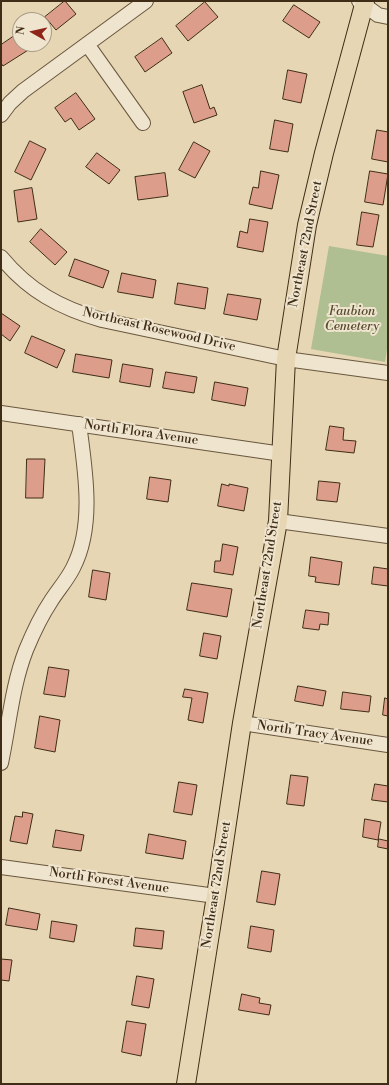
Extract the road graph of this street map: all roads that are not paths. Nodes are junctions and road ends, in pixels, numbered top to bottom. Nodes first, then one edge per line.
1 (146, 1) edge
2 (363, 2) edge
3 (388, 16) edge
4 (87, 44) junction
5 (1, 115) edge
6 (143, 123) dead end
7 (1, 257) edge
8 (286, 359) junction
9 (388, 373) edge
10 (1, 413) edge
11 (79, 424) junction
12 (282, 454) junction
13 (278, 521) junction
14 (388, 536) edge
15 (242, 723) junction
16 (388, 745) edge
17 (1, 763) edge
18 (1, 867) edge
19 (216, 896) junction
20 (186, 1084) edge

1 - 4 street
2 - 3 street
2 - 8 main road, Northeast 72nd Street
4 - 5 street
4 - 6 street
7 - 8 street, Northeast Rosewood Drive
8 - 9 street, Northeast Rosewood Drive
8 - 12 main road, Northeast 72nd Street
10 - 11 street, North Flora Avenue
11 - 12 street, North Flora Avenue
11 - 17 street
12 - 13 main road, Northeast 72nd Street
13 - 14 street
13 - 15 main road, Northeast 72nd Street
15 - 16 street, North Tracy Avenue
15 - 19 main road, Northeast 72nd Street
18 - 19 street, North Forest Avenue
19 - 20 main road, Northeast 72nd Street

